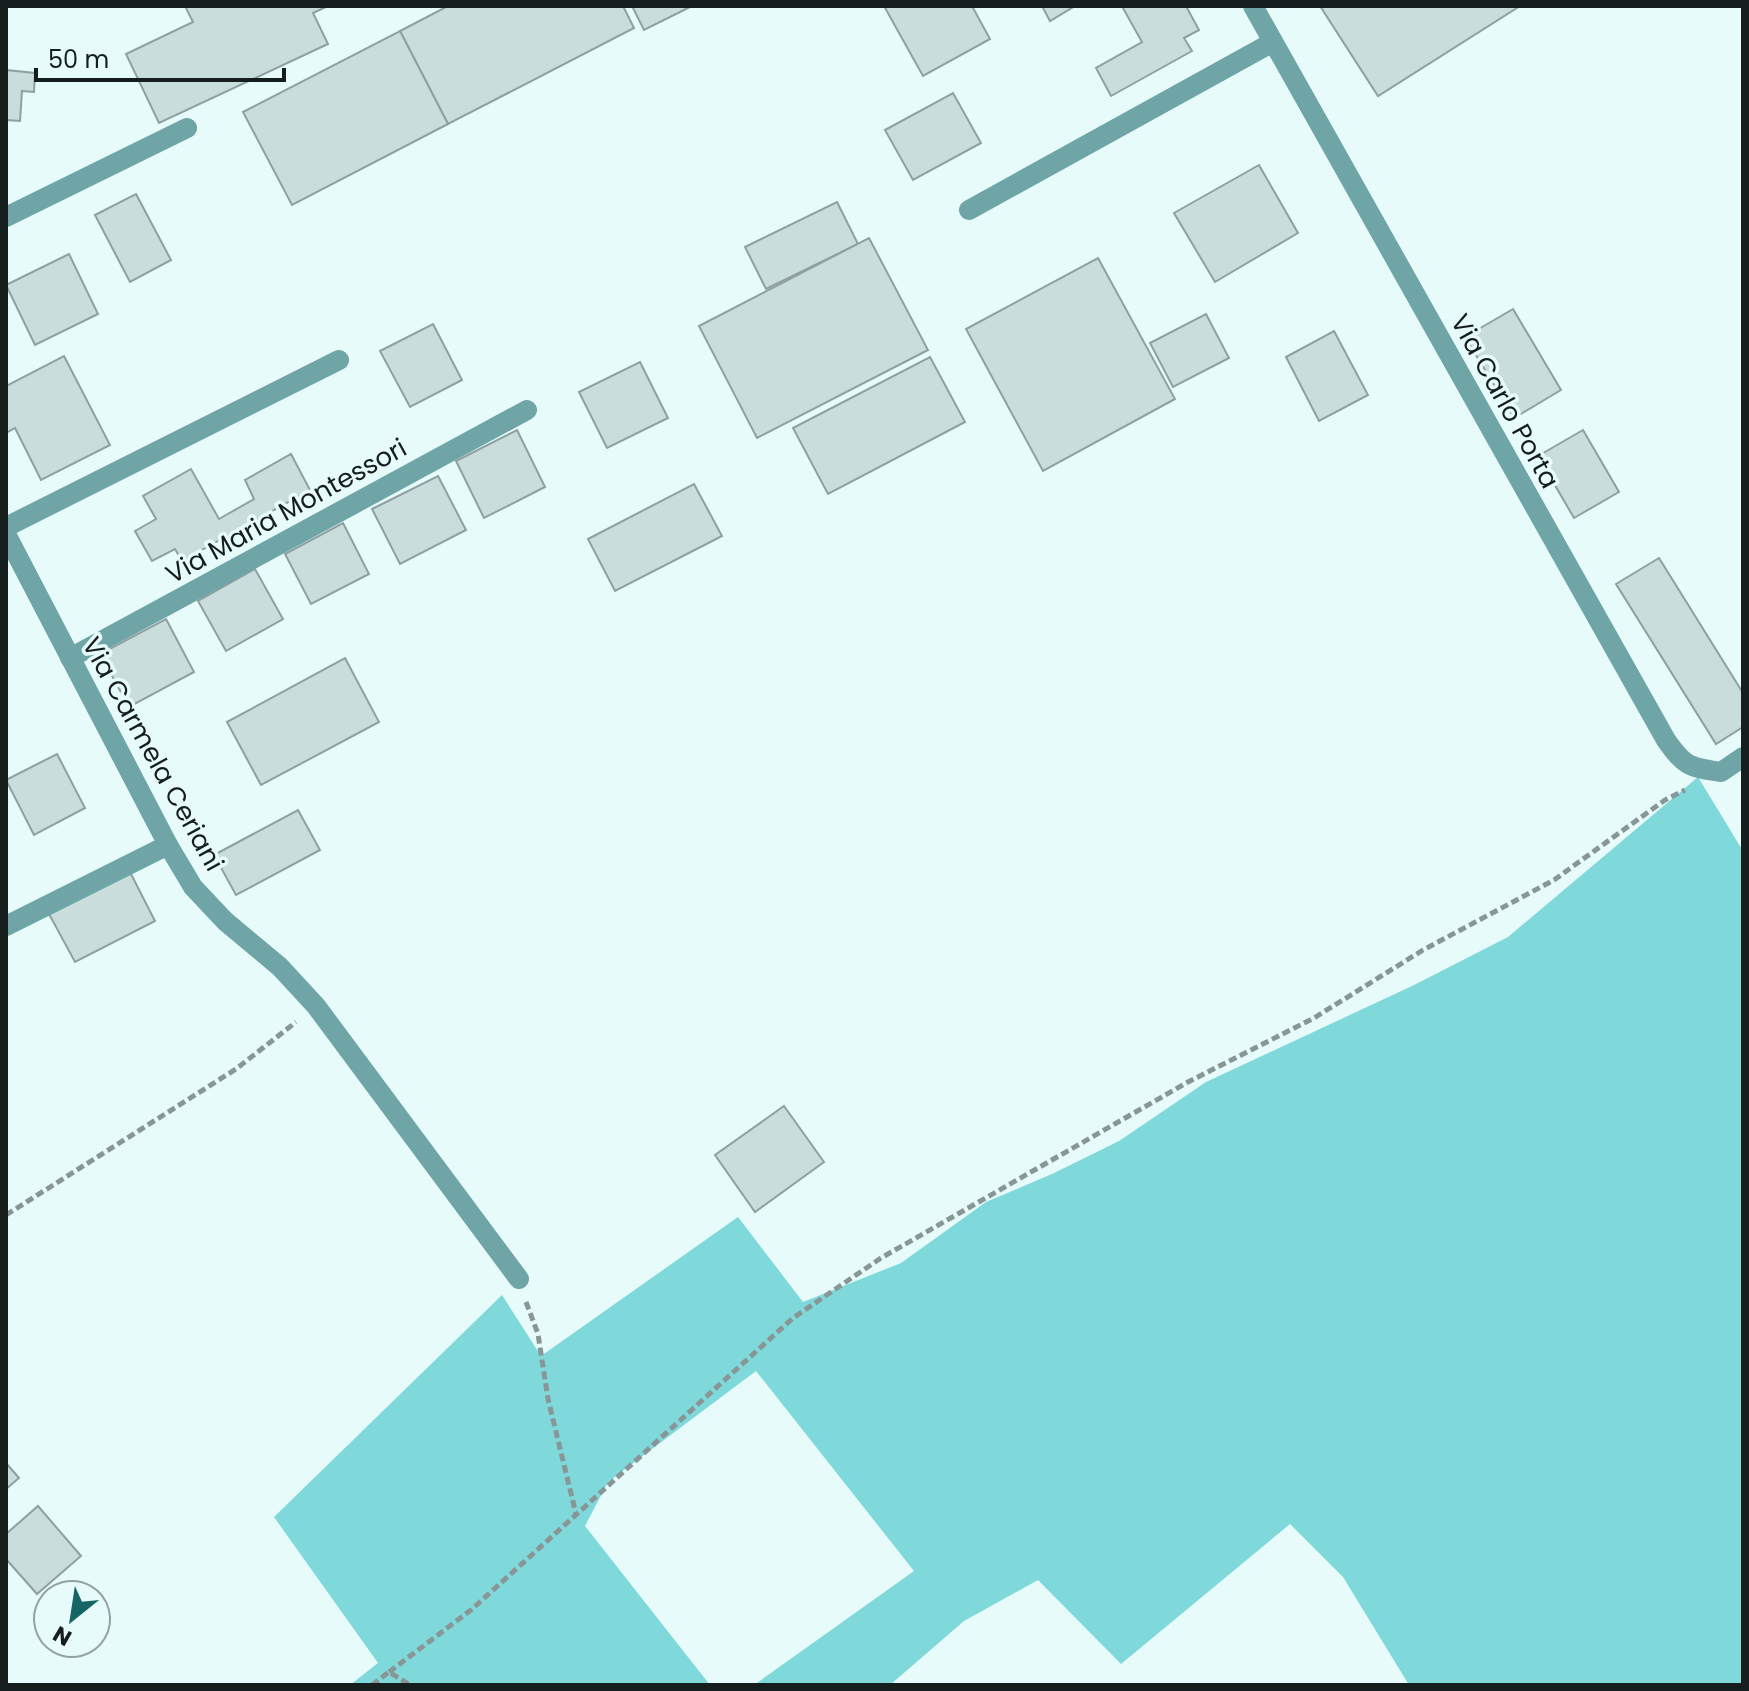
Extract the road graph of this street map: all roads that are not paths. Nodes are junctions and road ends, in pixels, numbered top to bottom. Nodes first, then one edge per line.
1 (1253, 6) edge
2 (1273, 42) junction
3 (187, 128) dead end
4 (969, 210) dead end
5 (6, 217) edge
6 (339, 360) dead end
7 (527, 410) dead end
8 (6, 527) edge
9 (6, 534) edge
10 (70, 658) junction
11 (1743, 757) edge
12 (168, 845) junction
13 (6, 926) edge
14 (519, 1279) road end

1 - 2 street, Via Carlo Porta
2 - 4 street
2 - 11 street, Via Carlo Porta
3 - 5 street
6 - 8 street
7 - 10 street, Via Maria Montessori
9 - 10 street, Via Carmela Ceriani
10 - 12 street, Via Carmela Ceriani
12 - 13 street
12 - 14 street, Via Carmela Ceriani

